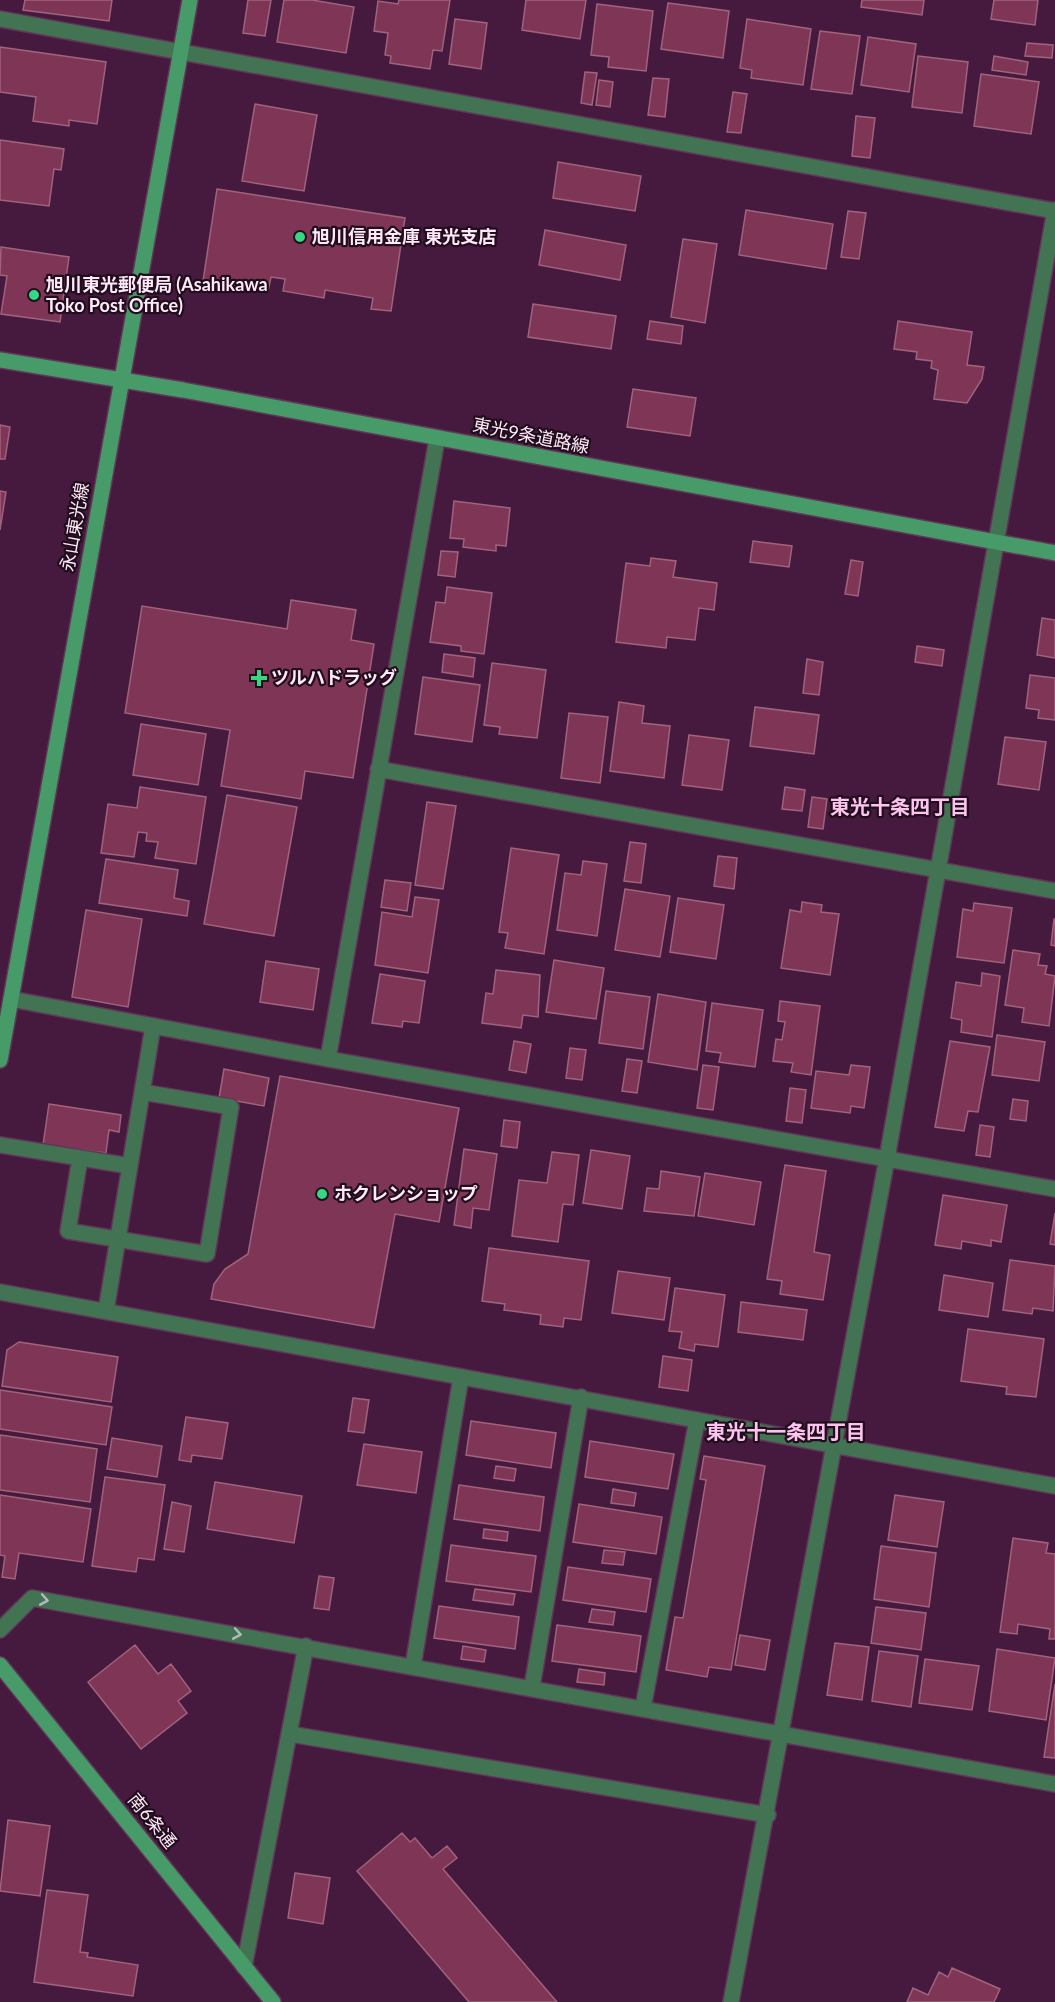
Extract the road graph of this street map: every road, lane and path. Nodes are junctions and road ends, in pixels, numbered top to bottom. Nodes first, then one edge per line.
1 (190, 0) edge
2 (0, 19) edge
3 (181, 54) junction
4 (1055, 211) edge
5 (0, 360) edge
6 (121, 381) junction
7 (437, 439) junction
8 (997, 543) junction
9 (1055, 553) edge
10 (378, 769) junction
11 (937, 870) junction
12 (1055, 891) edge
13 (11, 999) junction
14 (153, 1026) junction
15 (328, 1059) junction
16 (0, 1060) edge
17 (142, 1092) junction
18 (0, 1145) edge
19 (80, 1158) junction
20 (887, 1158) junction
21 (130, 1166) junction
22 (1055, 1189) edge
23 (118, 1239) junction
24 (0, 1292) edge
25 (106, 1311) junction
26 (461, 1377) junction
27 (581, 1397) junction
28 (698, 1420) junction
29 (835, 1445) junction
30 (1055, 1486) edge
31 (0, 1630) edge
32 (306, 1646) junction
33 (0, 1665) edge
34 (413, 1666) junction
35 (532, 1687) junction
36 (643, 1708) junction
37 (290, 1734) junction
38 (782, 1734) junction
39 (1055, 1784) edge
40 (768, 1815) junction
41 (244, 1967) junction
42 (273, 2002) edge
43 (732, 2002) edge

1 - 3 street, 永山東光線
2 - 3 street
3 - 4 street
3 - 6 street, 永山東光線
4 - 8 street
5 - 6 street, 東光9条道路線
6 - 7 street, 東光9条道路線
6 - 13 street, 永山東光線
7 - 8 street, 東光9条道路線
7 - 10 street
8 - 9 street, 東光9条道路線
8 - 11 street
10 - 11 street
10 - 15 street
11 - 12 street
11 - 20 street
13 - 14 street
13 - 16 street, 永山東光線
14 - 15 street
14 - 17 street
15 - 20 street
17 - 21 street
17 - 23 street
18 - 19 street
19 - 21 street
19 - 23 street
20 - 22 street
20 - 29 street
21 - 23 street
23 - 25 street
24 - 25 street
25 - 26 street
26 - 27 street
26 - 34 street
27 - 28 street
27 - 35 street
28 - 29 street
28 - 36 street
29 - 30 street
29 - 38 street
31 -> 32 street
32 - 34 street
32 - 37 street
33 - 41 street, 南6条通
34 - 35 street
35 - 36 street
36 - 38 street
37 - 40 street
37 - 41 street
38 - 39 street
38 - 40 street
40 - 43 street
41 - 42 street, 南6条通

